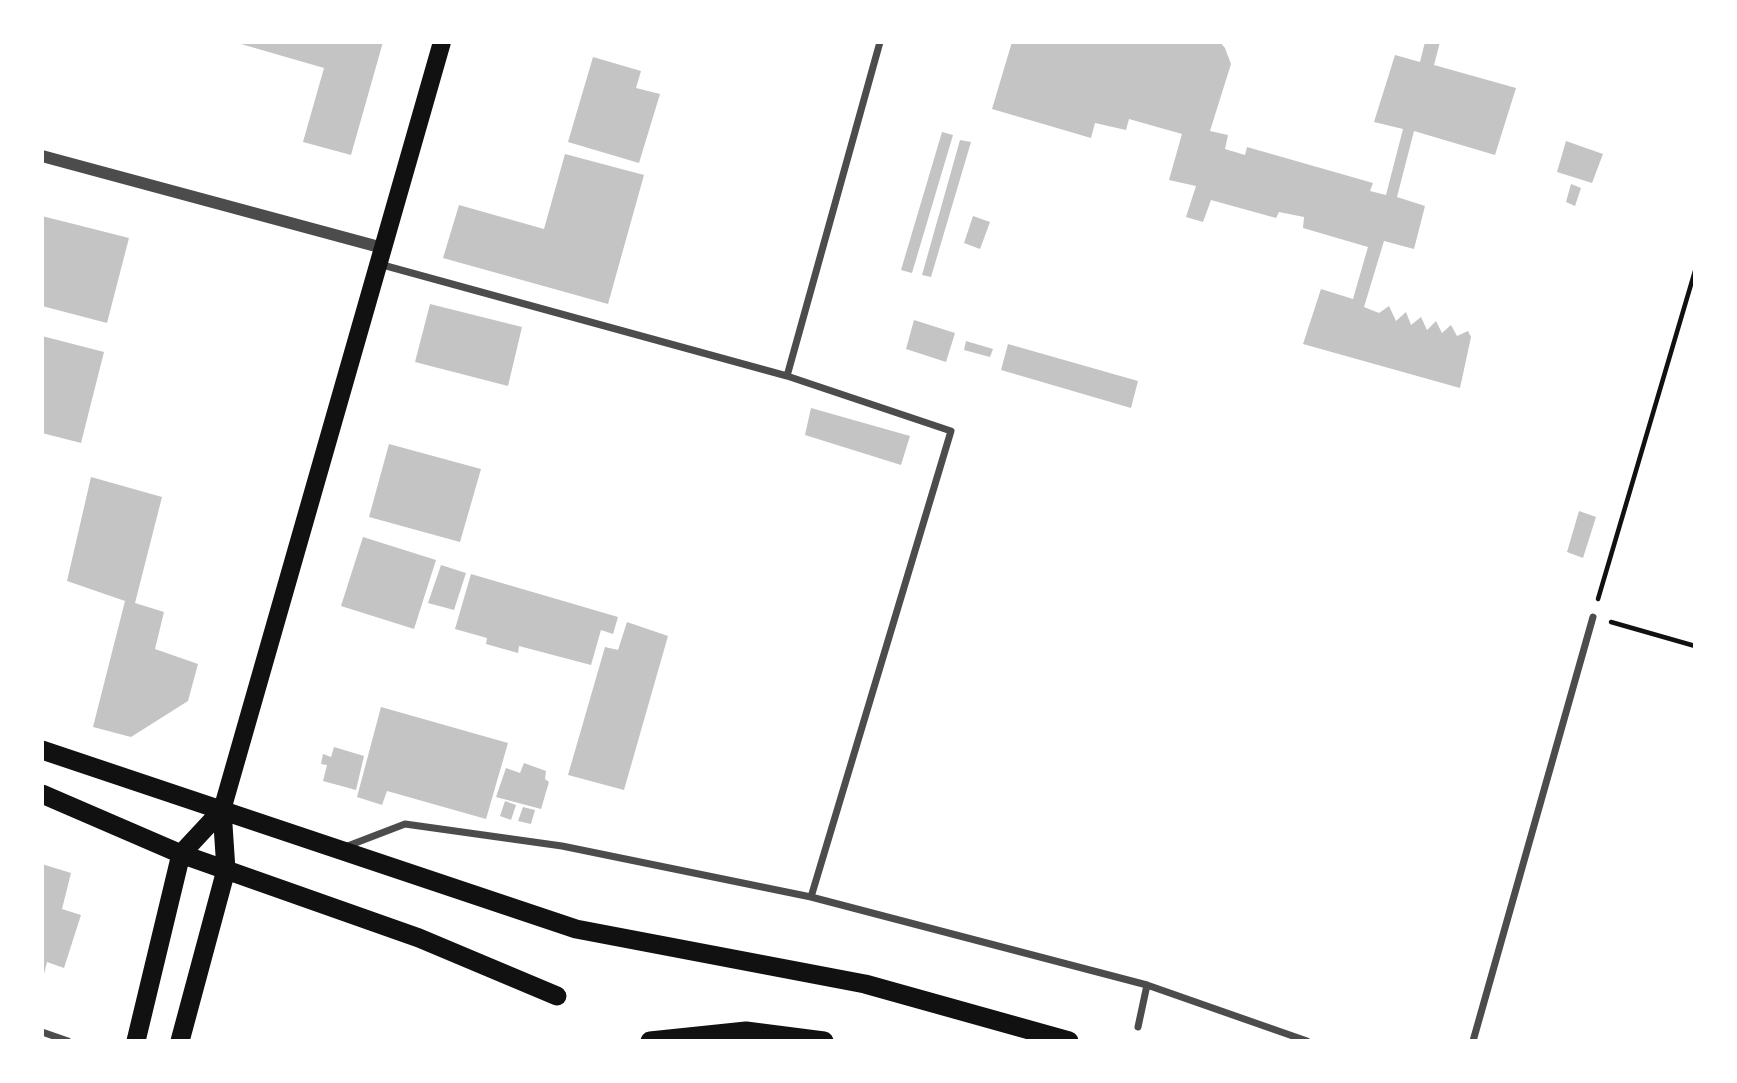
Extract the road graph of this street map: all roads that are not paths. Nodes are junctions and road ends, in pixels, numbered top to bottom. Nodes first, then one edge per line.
1 (442, 42) edge
2 (880, 42) edge
3 (42, 156) edge
4 (381, 256) junction
5 (787, 376) junction
6 (1593, 617) road end
7 (42, 750) edge
8 (42, 794) edge
9 (222, 810) junction
10 (337, 850) junction
11 (181, 854) junction
12 (226, 870) junction
13 (811, 897) junction
14 (1147, 985) junction
15 (557, 996) dead end
16 (1138, 1027) dead end
17 (42, 1032) edge
18 (68, 1041) edge
19 (136, 1041) edge
20 (180, 1041) edge
21 (650, 1041) edge
22 (824, 1041) edge
23 (1069, 1041) edge
24 (1307, 1041) edge
25 (1473, 1041) edge

1 - 4 main road
2 - 5 street
3 - 4 street
4 - 5 street
4 - 9 main road
5 - 13 street
6 - 25 street
7 - 9 highway
8 - 11 highway
9 - 10 highway
9 - 11 highway
9 - 12 highway
10 - 13 street
10 - 23 highway
11 - 12 highway
11 - 19 highway
12 - 15 highway
12 - 20 highway
13 - 14 street
14 - 16 street
14 - 24 street
17 - 18 street
21 - 22 highway

